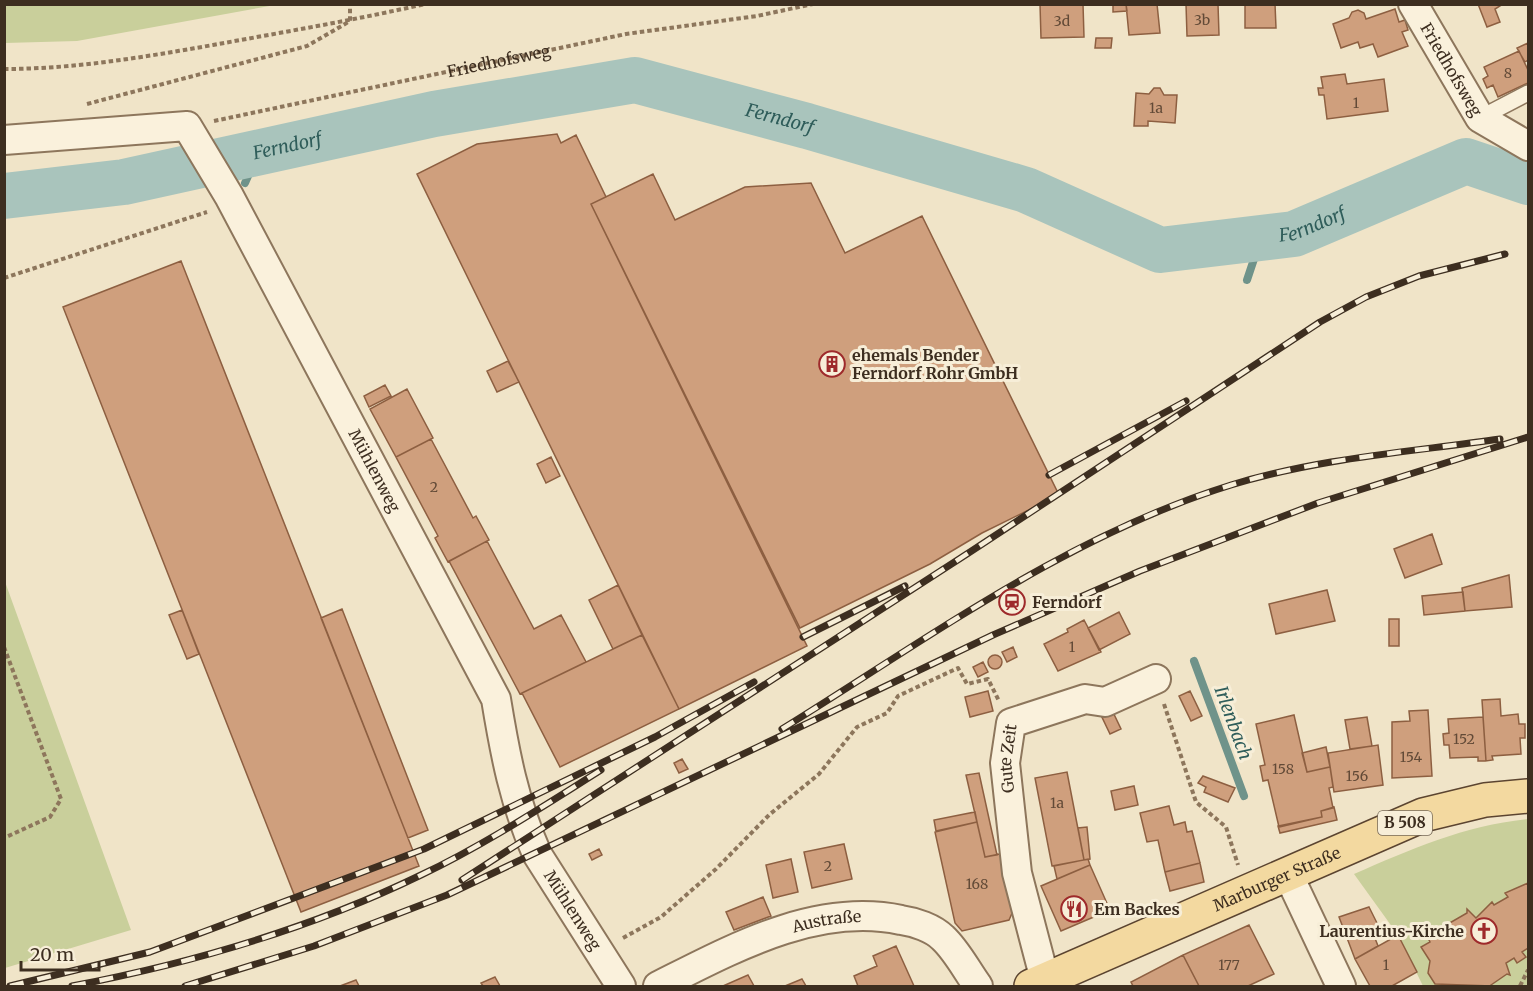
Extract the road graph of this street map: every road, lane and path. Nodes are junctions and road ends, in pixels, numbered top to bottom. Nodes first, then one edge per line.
1 (350, 4) edge
2 (425, 4) edge
3 (813, 4) edge
4 (1413, 4) edge
5 (350, 21) junction
6 (4, 69) edge
7 (1528, 93) edge
8 (80, 106) dead end
9 (1480, 118) junction
10 (187, 126) junction
11 (4, 140) edge
12 (1528, 147) edge
13 (231, 199) junction
14 (4, 278) edge
15 (4, 647) edge
16 (1156, 679) joint
17 (1011, 723) junction
18 (1528, 796) edge
19 (4, 838) edge
20 (1288, 874) junction
21 (1246, 891) junction
22 (598, 951) junction
23 (1528, 970) edge
24 (1038, 983) edge
25 (621, 987) edge
26 (658, 987) edge
27 (978, 987) edge
28 (1341, 987) edge
29 (1520, 987) edge

1 - 5 path
2 - 5 path
3 - 10 path, Friedhofsweg
4 - 9 street, Friedhofsweg
5 - 6 path
5 - 8 path
7 - 9 lane
9 - 12 street, Friedhofsweg
10 - 11 street
10 - 13 street, Mühlenweg
13 - 14 path
13 - 22 street, Mühlenweg
15 - 19 path
16 - 17 street, Gute Zeit
16 - 21 path
17 - 22 path
17 - 24 street, Gute Zeit
18 - 20 main road, Marburger Straße / B 508
20 - 21 main road, Marburger Straße / B 508
20 - 28 street
21 - 24 main road, Marburger Straße / B 508
22 - 25 street, Mühlenweg
23 - 29 path
26 - 27 street, Austraße

